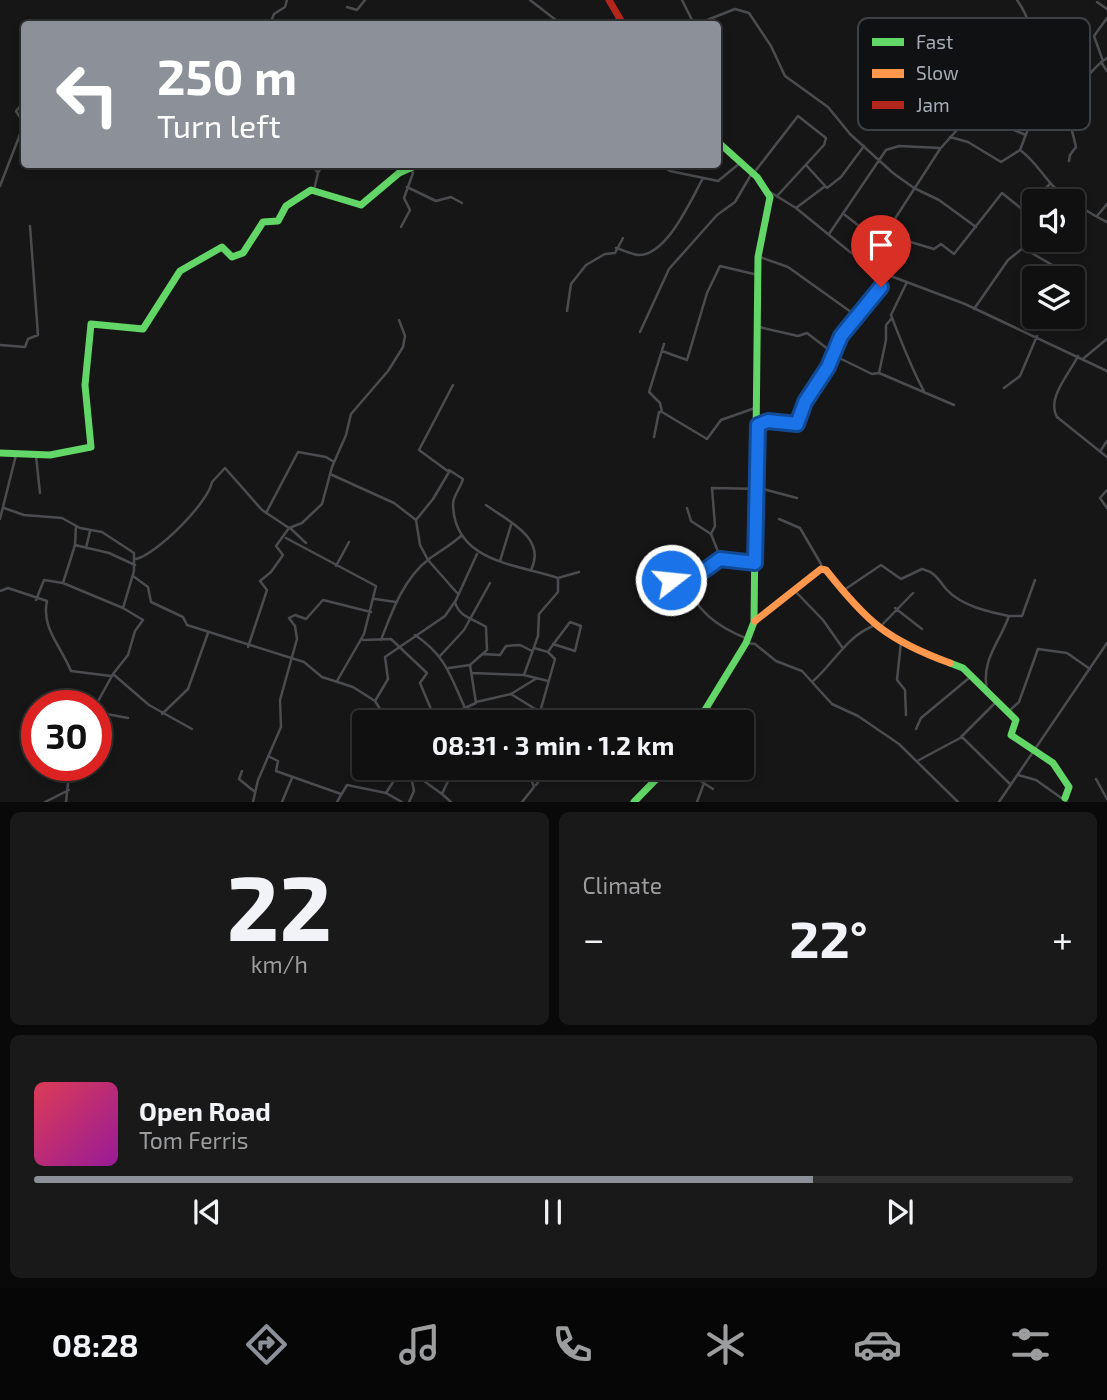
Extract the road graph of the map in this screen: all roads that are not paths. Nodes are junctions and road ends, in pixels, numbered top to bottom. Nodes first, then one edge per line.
1 (287, 0) edge
2 (365, 0) edge
3 (530, 0) edge
4 (609, 0) edge
5 (682, 0) edge
6 (1017, 0) edge
7 (1097, 2) dead end
8 (347, 7) dead end
9 (1107, 9) edge
10 (1027, 18) edge
11 (1107, 18) edge
12 (271, 21) edge
13 (557, 21) edge
14 (621, 21) edge
15 (694, 21) edge
16 (704, 21) edge
17 (1107, 58) edge
18 (1102, 61) junction
19 (1090, 70) edge
20 (1107, 71) edge
21 (956, 130) edge
22 (1014, 130) edge
23 (1028, 130) edge
24 (1071, 130) edge
25 (1026, 135) junction
26 (21, 136) edge
27 (950, 137) junction
28 (721, 145) edge
29 (864, 146) junction
30 (940, 149) junction
31 (1020, 150) junction
32 (878, 158) junction
33 (1069, 162) dead end
34 (741, 163) junction
35 (806, 165) junction
36 (315, 168) edge
37 (321, 168) edge
38 (411, 168) edge
39 (414, 168) edge
40 (671, 168) edge
41 (318, 173) junction
42 (752, 173) junction
43 (703, 178) junction
44 (1050, 184) junction
45 (0, 186) edge
46 (407, 187) junction
47 (825, 187) junction
48 (914, 188) junction
49 (1054, 189) edge
50 (314, 190) junction
51 (774, 193) junction
52 (462, 203) dead end
53 (1107, 204) edge
54 (796, 208) junction
55 (1085, 210) edge
56 (844, 214) junction
57 (1097, 216) junction
58 (1107, 222) edge
59 (30, 226) dead end
60 (401, 227) dead end
61 (976, 227) junction
62 (887, 232) junction
63 (829, 234) junction
64 (623, 238) dead end
65 (881, 243) junction
66 (617, 248) junction
67 (1022, 249) edge
68 (1030, 252) edge
69 (758, 257) junction
70 (866, 262) junction
71 (1054, 266) dead end
72 (758, 275) junction
73 (888, 275) junction
74 (907, 282) junction
75 (974, 309) junction
76 (567, 311) dead end
77 (858, 317) junction
78 (892, 317) junction
79 (399, 320) dead end
80 (759, 327) junction
81 (640, 332) dead end
82 (1037, 336) junction
83 (1107, 339) edge
84 (664, 344) dead end
85 (0, 345) edge
86 (662, 351) junction
87 (833, 354) junction
88 (1078, 356) junction
89 (1084, 358) junction
90 (1107, 371) edge
91 (879, 373) junction
92 (453, 385) dead end
93 (1004, 388) dead end
94 (925, 393) junction
95 (954, 405) dead end
96 (758, 408) junction
97 (662, 412) junction
98 (758, 425) junction
99 (654, 437) dead end
100 (1107, 441) edge
101 (1100, 451) junction
102 (0, 453) edge
103 (16, 455) junction
104 (36, 456) junction
105 (1107, 457) edge
106 (334, 463) junction
107 (449, 470) junction
108 (330, 474) junction
109 (756, 489) junction
110 (1107, 490) edge
111 (40, 493) dead end
112 (797, 498) dead end
113 (486, 505) dead end
114 (4, 508) junction
115 (687, 508) dead end
116 (1107, 508) edge
117 (266, 513) junction
118 (0, 519) edge
119 (779, 519) dead end
120 (415, 520) junction
121 (512, 524) junction
122 (76, 526) junction
123 (290, 528) junction
124 (90, 531) junction
125 (711, 534) junction
126 (461, 536) junction
127 (285, 537) junction
128 (349, 542) dead end
129 (306, 543) dead end
130 (75, 545) junction
131 (86, 548) junction
132 (477, 554) junction
133 (136, 559) junction
134 (720, 559) junction
135 (428, 560) junction
136 (500, 561) junction
137 (755, 563) junction
138 (135, 565) junction
139 (336, 566) junction
140 (821, 569) junction
141 (531, 570) junction
142 (579, 572) dead end
143 (133, 576) junction
144 (684, 577) junction
145 (558, 578) junction
146 (671, 580) dead end
147 (1035, 580) dead end
148 (63, 583) junction
149 (490, 583) dead end
150 (844, 590) junction
151 (0, 591) edge
152 (795, 591) junction
153 (913, 593) dead end
154 (459, 595) junction
155 (375, 598) junction
156 (36, 600) junction
157 (396, 602) junction
158 (455, 602) junction
159 (123, 608) junction
160 (895, 608) junction
161 (371, 612) junction
162 (1009, 616) junction
163 (469, 620) junction
164 (754, 622) junction
165 (876, 627) junction
166 (922, 629) dead end
167 (209, 632) junction
168 (415, 635) junction
169 (361, 640) junction
170 (381, 640) junction
171 (747, 641) junction
172 (901, 642) junction
173 (1107, 643) edge
174 (553, 644) junction
175 (248, 647) junction
176 (842, 647) junction
177 (402, 648) junction
178 (533, 649) junction
179 (548, 652) junction
180 (483, 654) junction
181 (440, 656) junction
182 (293, 659) junction
183 (470, 665) junction
184 (449, 668) junction
185 (1090, 669) junction
186 (472, 673) junction
187 (112, 675) junction
188 (524, 675) junction
189 (537, 678) junction
190 (969, 678) junction
191 (337, 681) junction
192 (548, 681) junction
193 (812, 681) junction
194 (104, 690) edge
195 (987, 691) junction
196 (511, 694) junction
197 (375, 701) junction
198 (997, 701) junction
199 (476, 702) junction
200 (466, 707) junction
201 (381, 710) edge
202 (432, 710) edge
203 (459, 710) edge
204 (468, 710) edge
205 (536, 710) edge
206 (538, 710) edge
207 (705, 710) edge
208 (1007, 712) junction
209 (162, 713) junction
210 (112, 715) edge
211 (906, 715) dead end
212 (128, 718) dead end
213 (192, 729) dead end
214 (916, 729) dead end
215 (961, 737) junction
216 (1035, 750) junction
217 (268, 756) junction
218 (919, 760) junction
219 (243, 771) dead end
220 (1018, 775) junction
221 (292, 778) junction
222 (1096, 779) dead end
223 (397, 780) edge
224 (411, 780) edge
225 (422, 780) edge
226 (448, 780) edge
227 (531, 780) edge
228 (539, 780) edge
229 (657, 780) edge
230 (699, 780) edge
231 (69, 781) edge
232 (704, 783) junction
233 (1011, 785) junction
234 (534, 787) junction
235 (713, 789) dead end
236 (69, 790) junction
237 (255, 792) junction
238 (386, 793) junction
239 (341, 794) junction
240 (442, 794) junction
241 (643, 797) edge
242 (393, 799) edge
243 (1107, 799) edge
244 (1066, 800) edge
245 (45, 802) edge
246 (66, 802) edge
247 (253, 802) edge
248 (282, 802) edge
249 (337, 802) edge
250 (402, 802) edge
251 (408, 802) edge
252 (452, 802) edge
253 (522, 802) edge
254 (634, 802) edge
255 (698, 802) edge
256 (958, 802) edge
257 (999, 802) edge

1 - 12 street
2 - 8 street
3 - 13 street
4 - 14 street
5 - 15 street
6 - 10 street
7 - 9 street
11 - 18 street
16 - 29 street
17 - 18 street
18 - 19 street
18 - 20 street
21 - 27 street
22 - 25 street
23 - 25 street
24 - 33 street
25 - 31 street
26 - 45 street
27 - 30 street
27 - 31 street
28 - 34 street
29 - 32 street
29 - 47 street
30 - 32 street
30 - 48 street
31 - 44 street
32 - 48 street
32 - 56 street
34 - 42 street
34 - 43 street
35 - 42 street
35 - 47 street
35 - 51 street
36 - 41 street
37 - 41 street
38 - 50 street
39 - 46 street
40 - 43 street
41 - 50 street
42 - 51 street
42 - 81 street
43 - 66 street
44 - 49 street
44 - 61 street
46 - 52 street
46 - 60 street
47 - 54 street
48 - 61 street
48 - 62 street
50 - 104 street
51 - 54 street
51 - 69 street
53 - 57 street
54 - 63 street
55 - 57 street
56 - 63 street
56 - 65 street
57 - 58 street
59 - 85 street
61 - 62 street
62 - 65 street
63 - 70 street
64 - 66 street
65 - 70 street
66 - 76 street
67 - 75 street
68 - 71 street
69 - 72 street
69 - 77 street
70 - 73 street
72 - 80 street
72 - 86 street
73 - 74 street
73 - 77 street
74 - 75 street
74 - 78 street
75 - 82 street
77 - 87 street
78 - 91 street
78 - 94 street
79 - 106 street
80 - 87 street
80 - 96 street
82 - 88 street
82 - 93 street
83 - 89 street
84 - 86 street
86 - 97 street
87 - 91 street
87 - 98 street
88 - 89 street
88 - 101 street
89 - 90 street
91 - 94 street
92 - 107 street
94 - 95 street
96 - 97 street
96 - 98 street
97 - 99 street
98 - 109 street
100 - 101 street
101 - 105 street
102 - 103 street
103 - 104 street
103 - 114 street
104 - 111 street
106 - 108 street
106 - 117 street
107 - 120 street
107 - 126 street
108 - 120 street
108 - 123 street
109 - 112 street
109 - 125 street
109 - 137 street
110 - 116 street
113 - 121 street
114 - 118 street
114 - 122 street
115 - 125 street
117 - 123 street
117 - 133 street
119 - 140 street
120 - 135 street
121 - 136 street
121 - 141 street
122 - 124 street
122 - 130 street
123 - 127 street
123 - 129 street
124 - 131 street
124 - 133 street
125 - 134 street
126 - 132 street
126 - 135 street
127 - 139 street
127 - 175 street
128 - 139 street
130 - 131 street
130 - 148 street
131 - 138 street
132 - 136 street
132 - 154 street
133 - 138 street
134 - 137 street
134 - 144 street
135 - 154 street
135 - 157 street
136 - 141 street
137 - 164 street
138 - 143 street
139 - 155 street
140 - 150 street
140 - 152 street
141 - 145 street
142 - 145 street
143 - 159 street
143 - 167 street
144 - 146 street
144 - 171 street
145 - 178 street
147 - 162 street
148 - 156 street
148 - 159 street
149 - 163 street
150 - 162 street
150 - 165 street
151 - 156 street
152 - 164 street
152 - 176 street
153 - 160 street
154 - 158 street
155 - 157 street
155 - 161 street
156 - 187 street
157 - 170 street
158 - 163 street
158 - 168 street
159 - 187 street
160 - 165 street
160 - 166 street
161 - 169 street
161 - 182 street
162 - 195 street
163 - 180 street
163 - 181 street
164 - 171 street
165 - 172 street
165 - 176 street
167 - 175 street
167 - 209 street
168 - 177 street
168 - 181 street
169 - 170 street
169 - 191 street
170 - 177 street
171 - 193 street
171 - 207 street
172 - 190 street
172 - 211 street
173 - 185 street
174 - 174 street
174 - 179 street
175 - 182 street
176 - 193 street
177 - 197 street
177 - 202 street
178 - 179 street
178 - 180 street
178 - 188 street
179 - 192 street
180 - 183 street
181 - 184 street
182 - 191 street
182 - 217 street
183 - 184 street
183 - 186 street
184 - 200 street
185 - 208 street
185 - 216 street
186 - 188 street
186 - 199 street
187 - 194 street
187 - 209 street
188 - 189 street
189 - 192 street
189 - 196 street
190 - 195 street
190 - 214 street
191 - 197 street
192 - 206 street
193 - 218 street
195 - 198 street
196 - 199 street
196 - 205 street
197 - 201 street
198 - 208 street
198 - 215 street
199 - 200 street
200 - 203 street
200 - 204 street
208 - 216 street
209 - 213 street
210 - 212 street
215 - 218 street
215 - 233 street
216 - 220 street
216 - 244 street
217 - 221 street
217 - 237 street
218 - 256 street
219 - 237 street
220 - 233 street
220 - 244 street
221 - 239 street
221 - 248 street
222 - 243 street
223 - 238 street
224 - 251 street
225 - 240 street
226 - 240 street
227 - 234 street
228 - 234 street
229 - 241 street
230 - 232 street
231 - 236 street
232 - 235 street
232 - 255 street
233 - 257 street
234 - 253 street
236 - 245 street
236 - 246 street
237 - 247 street
238 - 239 street
238 - 242 street
239 - 249 street
240 - 252 street
241 - 254 street
242 - 250 street

